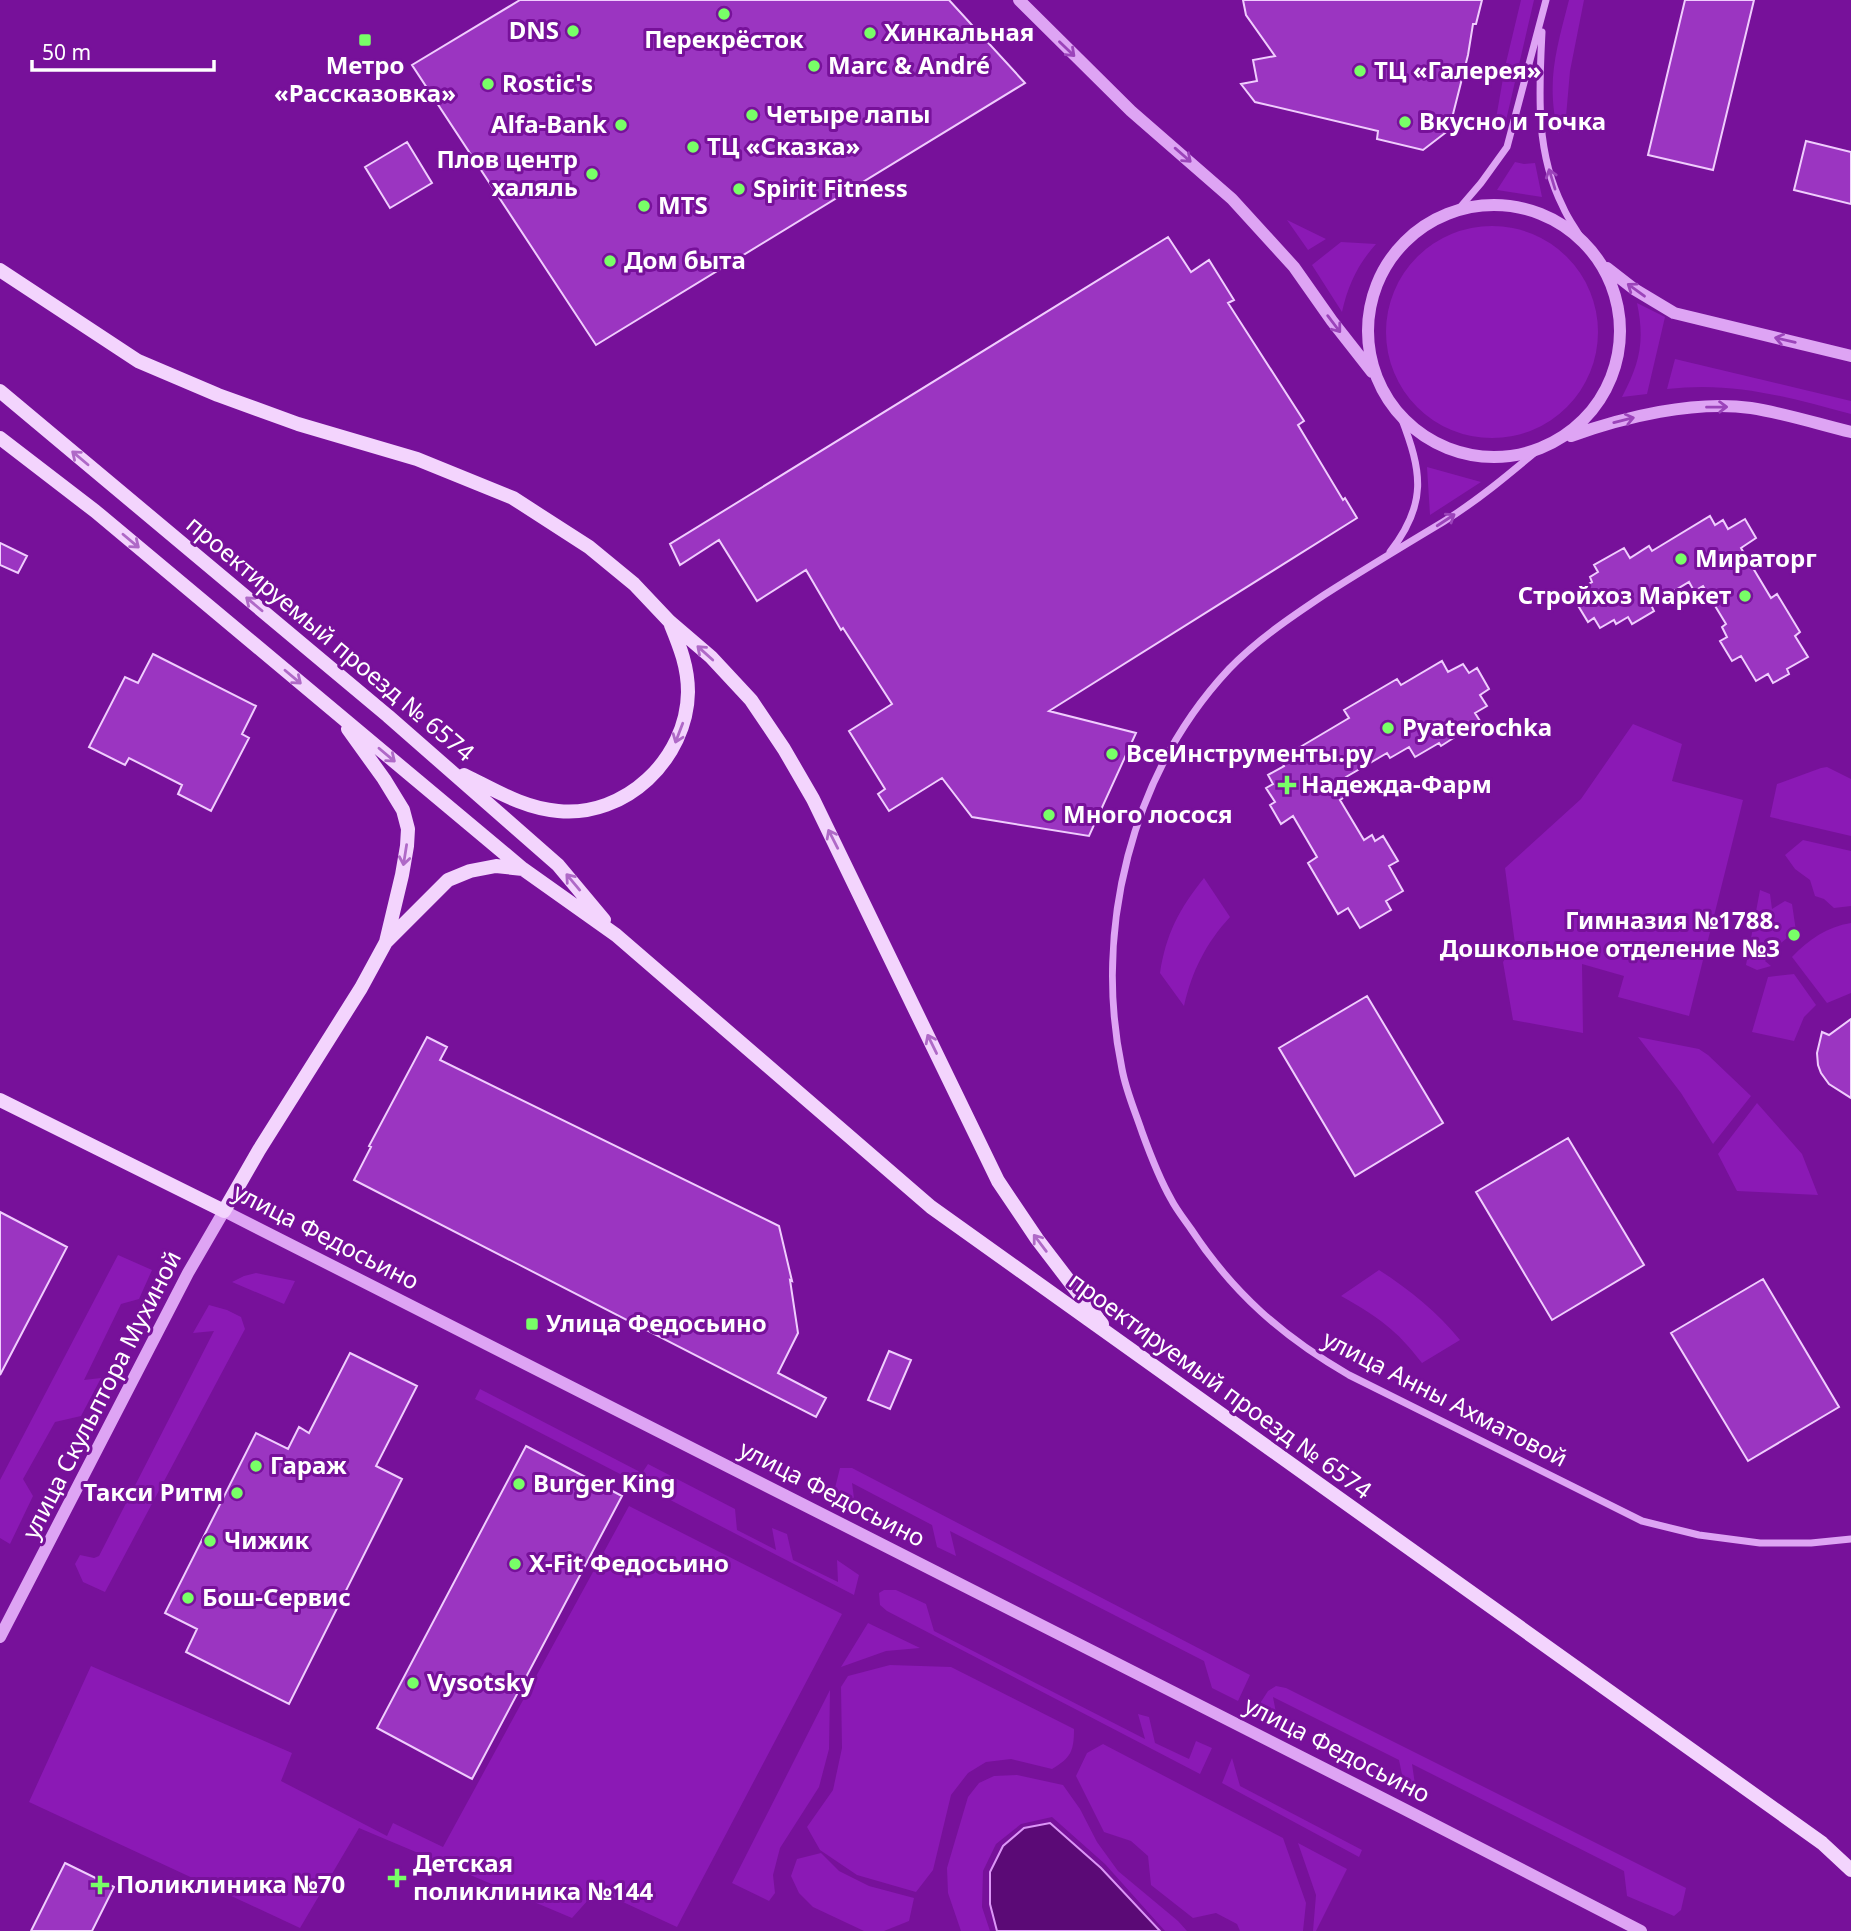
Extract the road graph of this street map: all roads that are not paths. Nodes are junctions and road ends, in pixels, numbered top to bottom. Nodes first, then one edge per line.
1 (1019, 0) edge
2 (1546, 0) edge
3 (1542, 17) junction
4 (1457, 211) junction
5 (1582, 240) junction
6 (1601, 263) junction
7 (0, 270) edge
8 (1851, 356) edge
9 (1377, 379) junction
10 (0, 391) edge
11 (1401, 417) junction
12 (1851, 432) edge
13 (0, 438) edge
14 (1553, 443) junction
15 (1539, 449) junction
16 (1387, 555) junction
17 (669, 621) junction
18 (334, 712) junction
19 (444, 764) junction
20 (523, 869) junction
21 (616, 935) junction
22 (386, 942) junction
23 (0, 1100) edge
24 (224, 1211) junction
25 (1112, 1336) junction
26 (1851, 1539) edge
27 (0, 1637) edge
28 (1822, 1843) junction
29 (1851, 1859) edge
30 (1851, 1870) edge
31 (1641, 1931) edge

1 -> 9 street
2 - 3 street
3 - 4 street
5 -> 3 street
4 - 5 street
4 - 9 street
5 - 6 street
8 -> 6 street
6 - 14 street
7 - 17 main road
9 - 11 street
19 -> 10 main road, проектируемый проезд № 6574
11 - 15 street
11 - 16 street, улица Анны Ахматовой
14 -> 12 street
13 -> 18 main road, проектируемый проезд № 6574
14 - 15 street
16 -> 15 street, улица Анны Ахматовой
16 - 26 street, улица Анны Ахматовой
17 -> 19 main road
25 -> 17 main road
18 -> 20 main road, проектируемый проезд № 6574
18 -> 22 main road
21 -> 19 main road, проектируемый проезд № 6574
20 - 21 main road, проектируемый проезд № 6574
20 - 22 main road
21 - 25 main road, проектируемый проезд № 6574
22 - 24 main road
23 - 24 main road, улица Федосьино
24 - 27 street, улица Скульптора Мухиной
24 - 31 street, улица Федосьино
25 - 28 main road, проектируемый проезд № 6574
28 - 29 main road, проектируемый проезд № 6574
28 - 30 main road, проектируемый проезд № 6574

